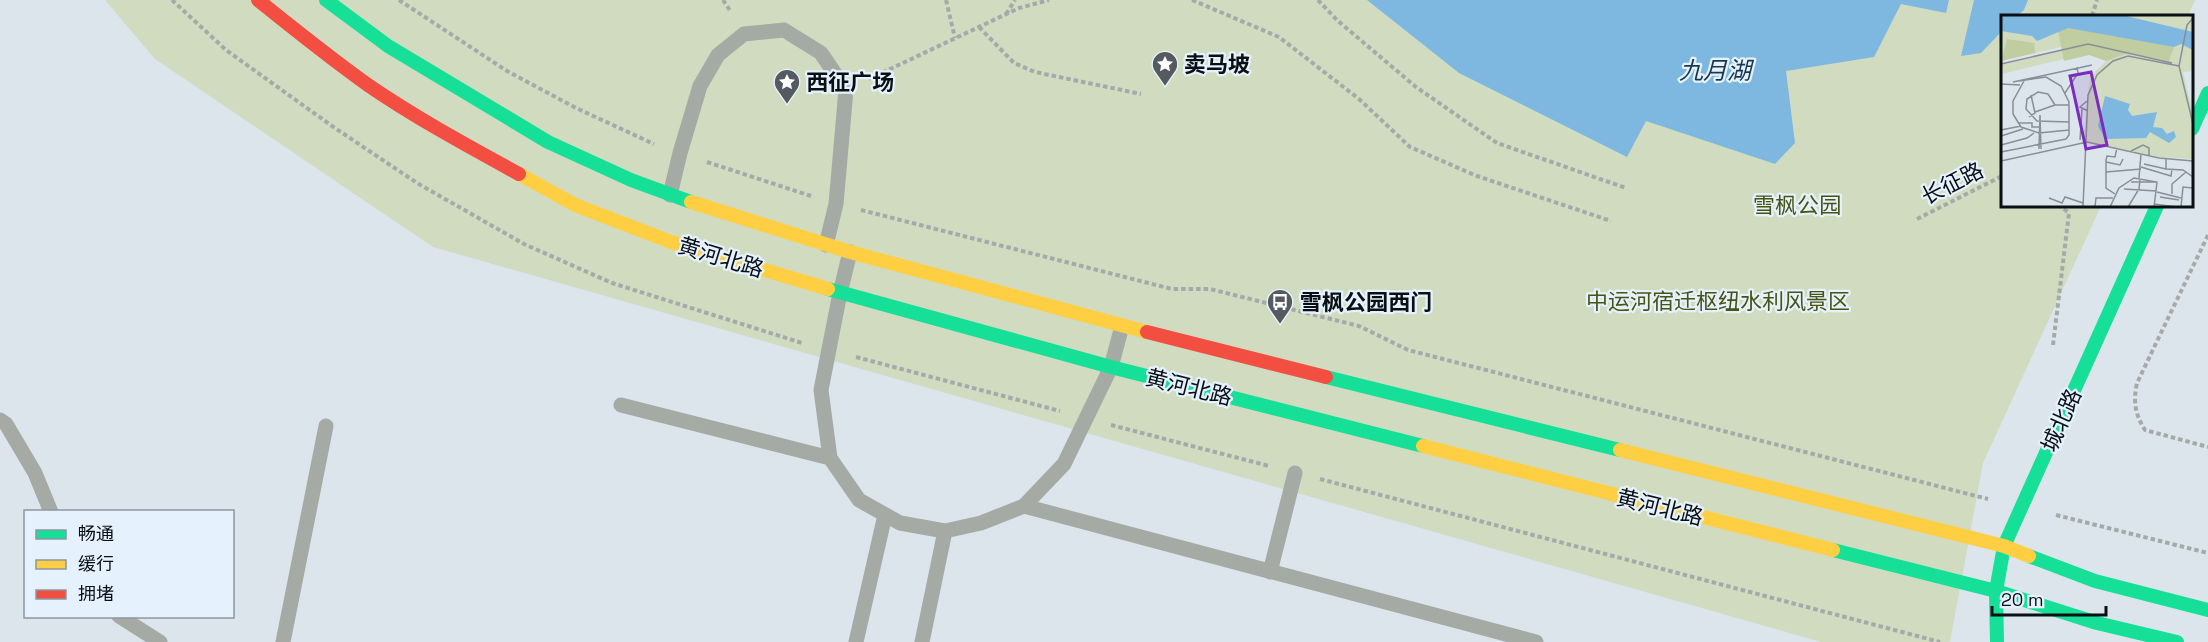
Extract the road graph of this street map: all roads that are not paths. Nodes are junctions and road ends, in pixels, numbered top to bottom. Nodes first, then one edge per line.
1 (258, 0) edge
2 (326, 0) edge
3 (2208, 93) edge
4 (2193, 127) edge
5 (670, 195) junction
6 (2157, 207) edge
7 (826, 244) junction
8 (850, 252) junction
9 (840, 292) junction
10 (1122, 326) junction
11 (1111, 367) junction
12 (621, 405) dead end
13 (0, 420) edge
14 (326, 426) dead end
15 (830, 458) junction
16 (1294, 473) dead end
17 (1024, 506) junction
18 (50, 510) edge
19 (885, 515) junction
20 (945, 531) junction
21 (2004, 546) junction
22 (1270, 572) junction
23 (1996, 591) junction
24 (2208, 610) edge
25 (122, 618) edge
26 (160, 642) edge
27 (284, 642) edge
28 (856, 642) edge
29 (922, 642) edge
30 (1536, 642) edge
31 (1997, 642) edge
32 (2177, 642) edge

1 - 9 main road, 黄河北路
2 - 5 main road, 黄河北路
3 - 4 main road
5 - 7 main road, 黄河北路
5 - 7 lane
6 - 21 main road, 城北路
7 - 8 main road, 黄河北路
8 - 9 lane
8 - 10 main road, 黄河北路
9 - 11 main road, 黄河北路
9 - 15 lane
10 - 11 lane
10 - 21 main road, 黄河北路
11 - 17 lane
11 - 23 main road, 黄河北路
12 - 15 lane
13 - 18 lane
14 - 27 lane
15 - 19 lane
16 - 22 lane
17 - 20 lane
17 - 22 lane
19 - 20 lane
19 - 28 lane
20 - 29 lane
21 - 23 main road, 城北路
21 - 24 main road, 黄河北路
22 - 30 lane
23 - 31 main road, 城北路
23 - 32 main road, 黄河北路
25 - 26 lane

